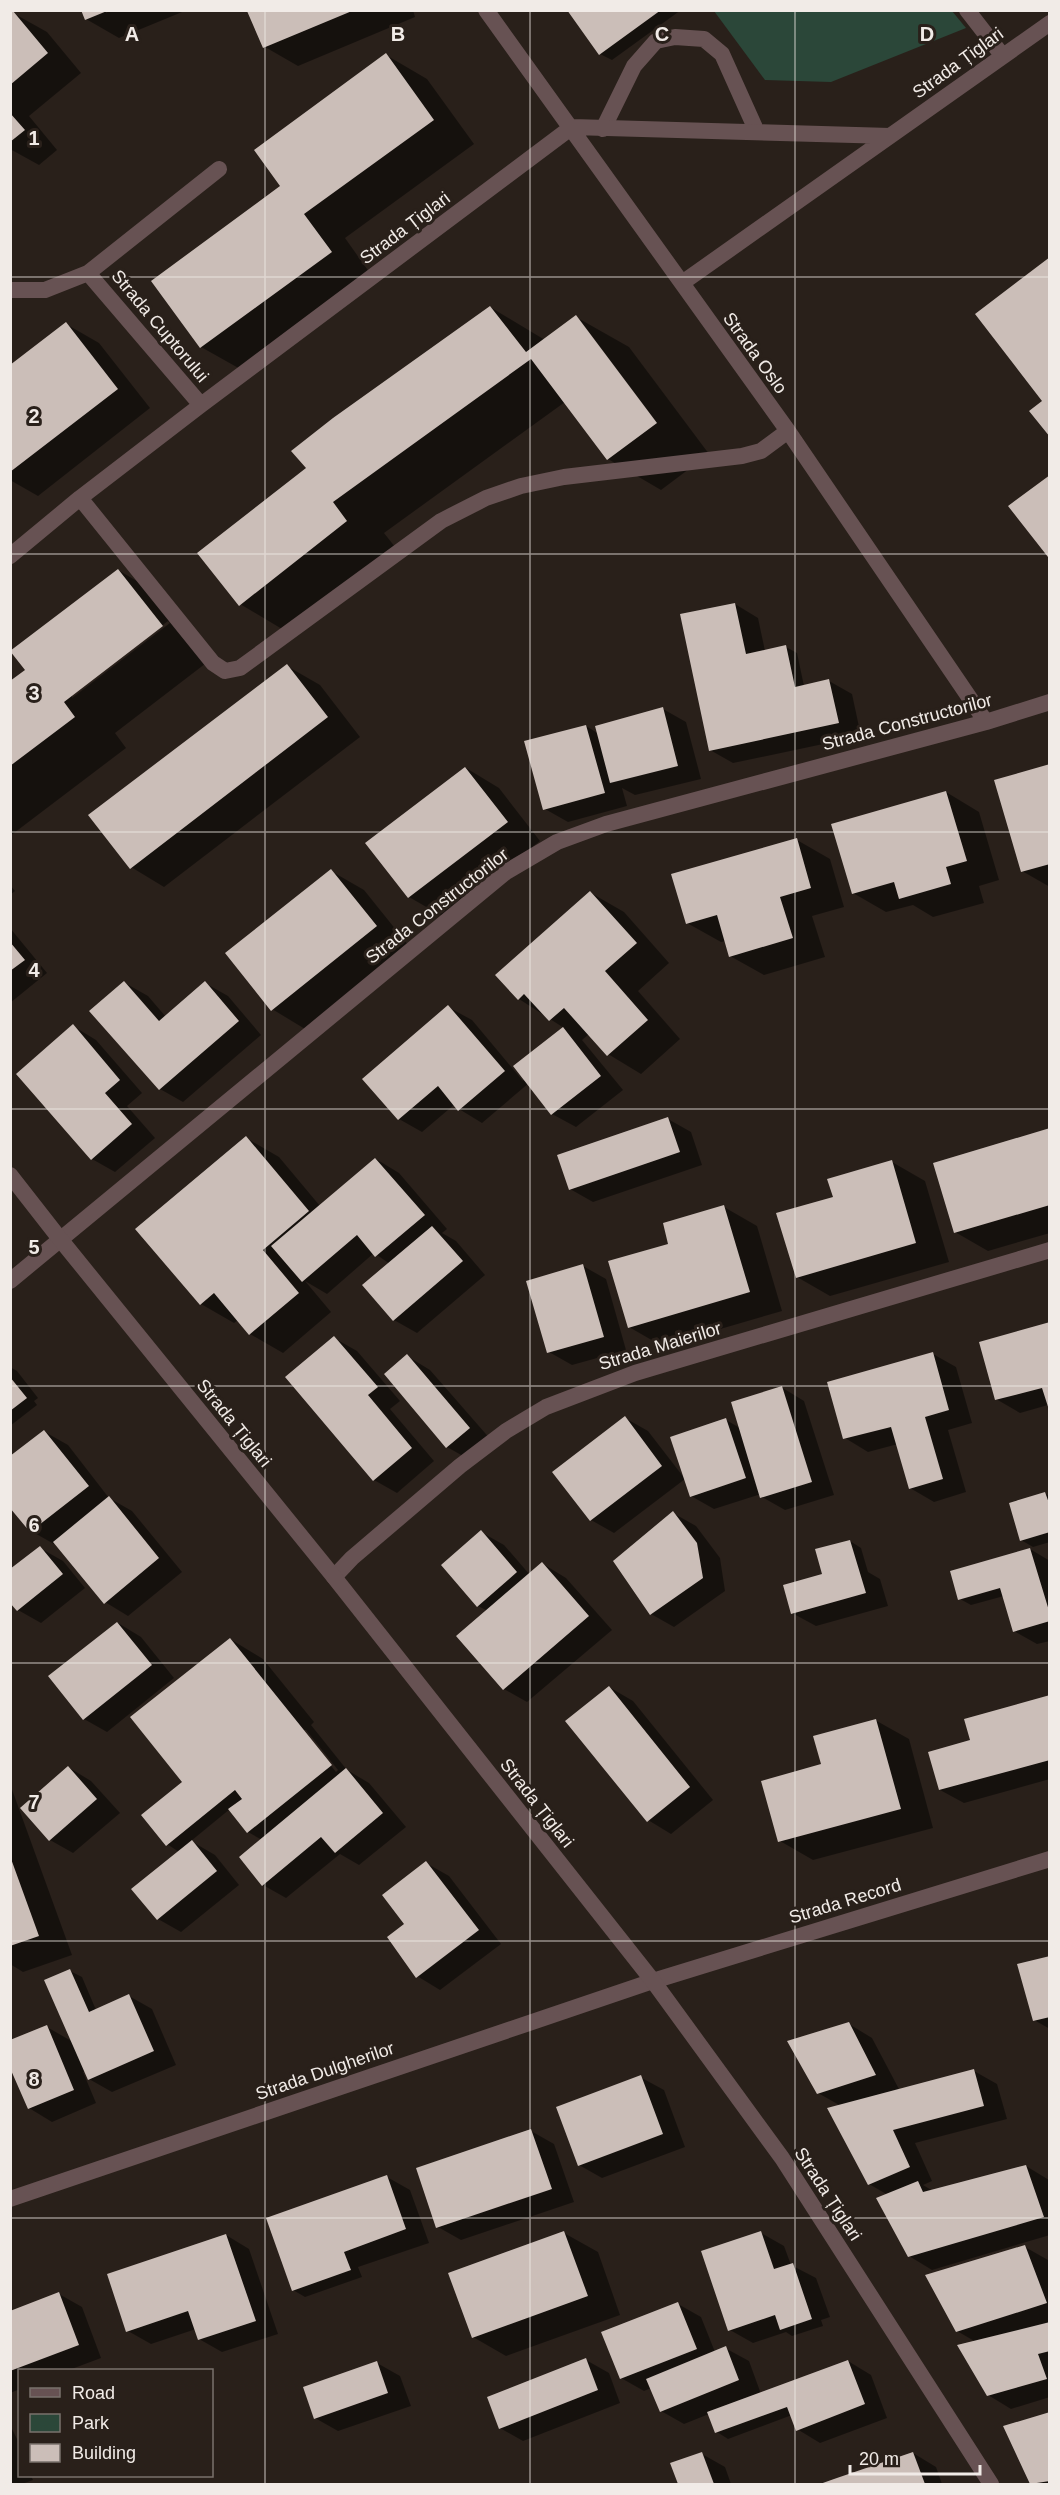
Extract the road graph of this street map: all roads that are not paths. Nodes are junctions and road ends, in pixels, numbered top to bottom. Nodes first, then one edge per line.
1 (486, 10) edge
2 (967, 10) edge
3 (1050, 23) edge
4 (1002, 56) junction
5 (572, 128) junction
6 (603, 129) junction
7 (757, 132) junction
8 (890, 136) junction
9 (219, 170) dead end
10 (88, 273) junction
11 (682, 283) junction
12 (10, 290) edge
13 (201, 405) junction
14 (788, 431) junction
15 (80, 498) junction
16 (10, 556) edge
17 (1050, 702) edge
18 (986, 722) junction
19 (10, 1175) edge
20 (60, 1239) junction
21 (1050, 1250) edge
22 (10, 1281) edge
23 (334, 1577) junction
24 (1050, 1858) edge
25 (653, 1981) junction
26 (10, 2199) edge
27 (992, 2484) edge

1 - 5 street, Strada Oslo
2 - 4 street
3 - 4 street, Strada Țiglari
4 - 8 street, Strada Țiglari
5 - 6 street
5 - 11 street, Strada Oslo
5 - 13 street, Strada Țiglari
6 - 7 street
6 - 7 street
7 - 8 street
8 - 11 street, Strada Țiglari
9 - 10 street, Strada Cuptorului
10 - 12 street, Strada Cuptorului
10 - 13 street, Strada Cuptorului
11 - 14 street, Strada Oslo
13 - 15 street, Strada Țiglari
14 - 15 street
14 - 18 street, Strada Oslo
15 - 16 street, Strada Țiglari
17 - 18 street, Strada Constructorilor
18 - 20 street, Strada Constructorilor
19 - 20 street, Strada Țiglari
20 - 22 street, Strada Constructorilor
20 - 23 street, Strada Țiglari
21 - 23 street, Strada Maierilor
23 - 25 street, Strada Țiglari
24 - 25 street, Strada Record
25 - 26 street, Strada Dulgherilor
25 - 27 street, Strada Țiglari

